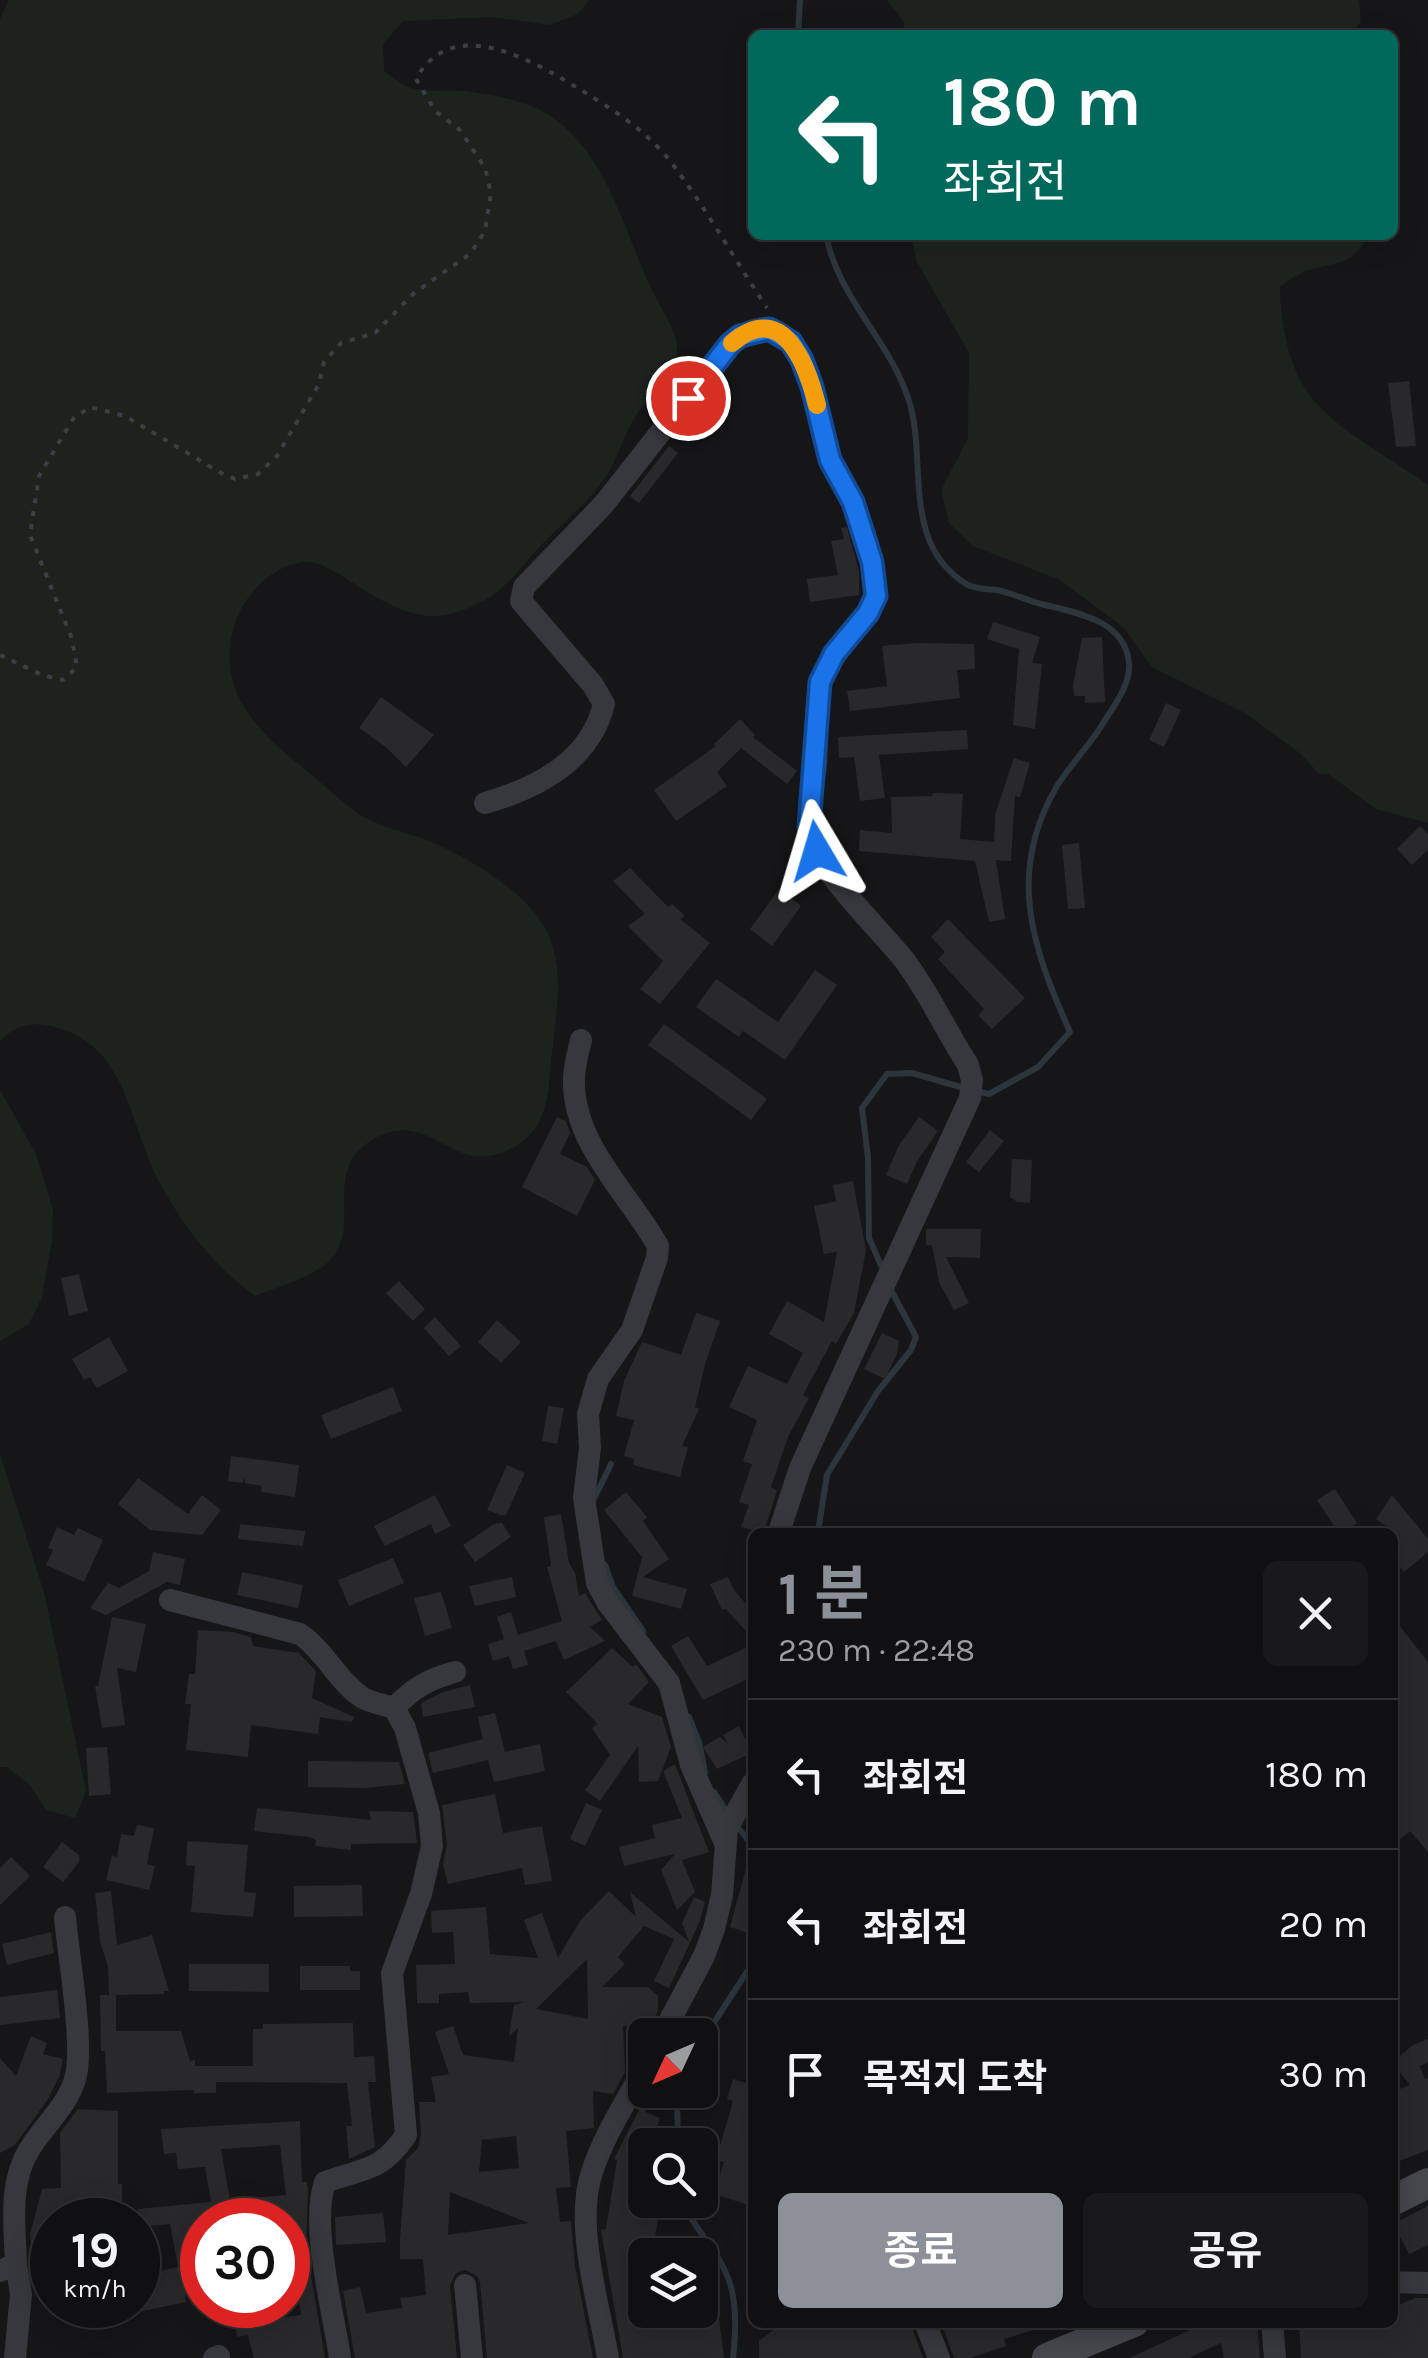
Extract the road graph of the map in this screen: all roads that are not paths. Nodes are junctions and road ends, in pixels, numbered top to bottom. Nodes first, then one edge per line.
1 (485, 803) dead end
2 (581, 1040) dead end
3 (781, 1528) edge
4 (170, 1600) dead end
5 (455, 1672) dead end
6 (394, 1708) junction
7 (748, 1792) edge
8 (729, 1828) junction
9 (65, 1917) dead end
10 (671, 2018) edge
11 (628, 2100) edge
12 (1428, 2184) edge
13 (1398, 2199) edge
14 (8, 2268) edge
15 (1398, 2282) edge
16 (1428, 2283) edge
17 (465, 2285) dead end
18 (928, 2328) edge
19 (1272, 2328) edge
20 (1098, 2330) edge
21 (15, 2358) edge
22 (340, 2358) edge
23 (472, 2358) edge
24 (608, 2358) edge
25 (940, 2358) edge
26 (1046, 2358) edge
27 (1274, 2358) edge

1 - 3 street
2 - 8 street
4 - 6 street
5 - 6 street
6 - 22 street
7 - 8 street
8 - 10 street
9 - 14 street
11 - 24 street
12 - 13 street
14 - 21 street
15 - 16 street
17 - 23 street
18 - 25 street
19 - 27 street
20 - 26 street

